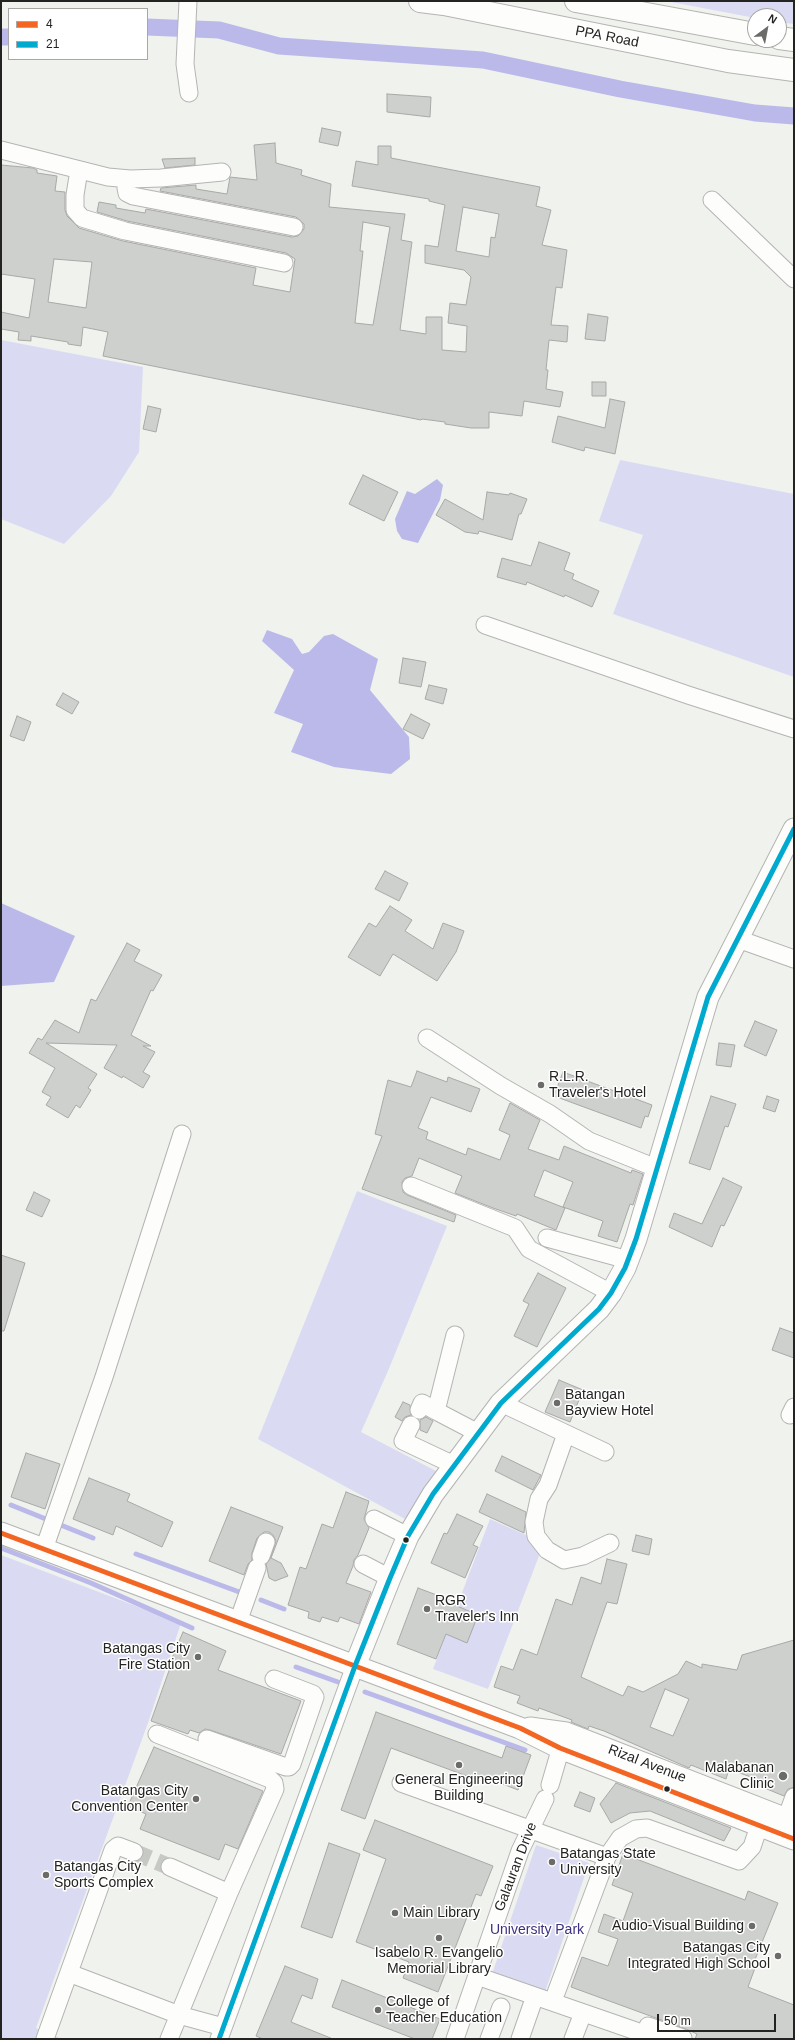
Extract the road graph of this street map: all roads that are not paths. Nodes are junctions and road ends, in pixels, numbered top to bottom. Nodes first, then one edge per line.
1 (420, 1) edge
2 (576, 1) edge
3 (188, 6) edge
4 (747, 33) edge
5 (794, 70) edge
6 (189, 93) dead end
7 (1, 150) edge
8 (79, 170) junction
9 (222, 172) dead end
10 (130, 179) junction
11 (712, 200) dead end
12 (294, 227) dead end
13 (284, 263) dead end
14 (794, 279) edge
15 (485, 625) dead end
16 (794, 729) edge
17 (794, 829) edge
18 (788, 853) edge
19 (738, 939) junction
20 (794, 959) edge
21 (427, 1038) dead end
22 (182, 1134) dead end
23 (656, 1168) junction
24 (411, 1186) dead end
25 (547, 1238) dead end
26 (628, 1260) junction
27 (611, 1293) junction
28 (455, 1335) dead end
29 (501, 1403) junction
30 (419, 1410) dead end
31 (436, 1411) junction
32 (411, 1425) dead end
33 (478, 1433) junction
34 (566, 1434) junction
35 (605, 1452) dead end
36 (454, 1465) junction
37 (374, 1519) dead end
38 (1, 1533) edge
39 (408, 1536) junction
40 (610, 1544) dead end
41 (44, 1549) junction
42 (262, 1555) dead end
43 (363, 1564) dead end
44 (390, 1578) junction
45 (238, 1622) junction
46 (355, 1666) junction
47 (274, 1679) dead end
48 (158, 1734) dead end
49 (207, 1739) dead end
50 (563, 1740) junction
51 (401, 1783) dead end
52 (794, 1797) edge
53 (759, 1826) junction
54 (789, 1828) edge
55 (530, 1830) junction
56 (134, 1852) tunnel mouth
57 (607, 1857) junction
58 (170, 1867) tunnel mouth
59 (229, 1893) junction
60 (69, 1973) junction
61 (476, 1976) junction
62 (535, 1996) junction
63 (555, 1997) junction
64 (502, 2007) dead end
65 (582, 2013) junction
66 (179, 2015) junction
67 (221, 2033) edge
68 (683, 2038) edge
69 (45, 2039) edge
70 (169, 2039) edge
71 (456, 2039) edge
72 (489, 2039) edge
73 (520, 2039) edge
74 (573, 2039) edge
75 (659, 2039) edge

1 - 5 highway, PPA Road
2 - 4 highway
3 - 6 street
7 - 8 street
8 - 10 street
8 - 13 street
9 - 10 street
10 - 12 street
11 - 14 street
15 - 16 street
17 - 18 main road
18 - 19 main road
19 - 20 street
19 - 23 main road
21 - 23 street
22 - 41 street
23 - 26 main road
24 - 27 street
25 - 26 street
26 - 27 main road
27 - 29 main road
28 - 31 street
29 - 33 main road
29 - 34 street
30 - 31 street
31 - 33 street
32 - 36 street
33 - 36 main road
34 - 35 street
34 - 40 street
36 - 39 main road
37 - 39 street
38 - 41 main road, Rizal Avenue
39 - 44 main road
41 - 45 main road, Rizal Avenue
42 - 45 street
43 - 44 street
44 - 46 main road
45 - 46 main road, Rizal Avenue
46 - 50 main road, Rizal Avenue
46 - 67 street
47 - 49 street
48 - 59 street
50 - 53 main road, Rizal Avenue
50 - 54 main road, Rizal Avenue
50 - 55 street, Galauran Drive
51 - 55 street
52 - 54 street
53 - 54 main road, Rizal Avenue
53 - 57 street
55 - 57 street
55 - 61 street, Galauran Drive
56 - 60 street
57 - 63 street
58 - 59 street
59 - 66 street
60 - 66 street
60 - 69 street
61 - 62 street
61 - 71 street, Galauran Drive
62 - 63 street
62 - 73 street
63 - 65 street
63 - 68 street
64 - 72 street
65 - 74 street
65 - 75 street
66 - 67 street
66 - 70 street

